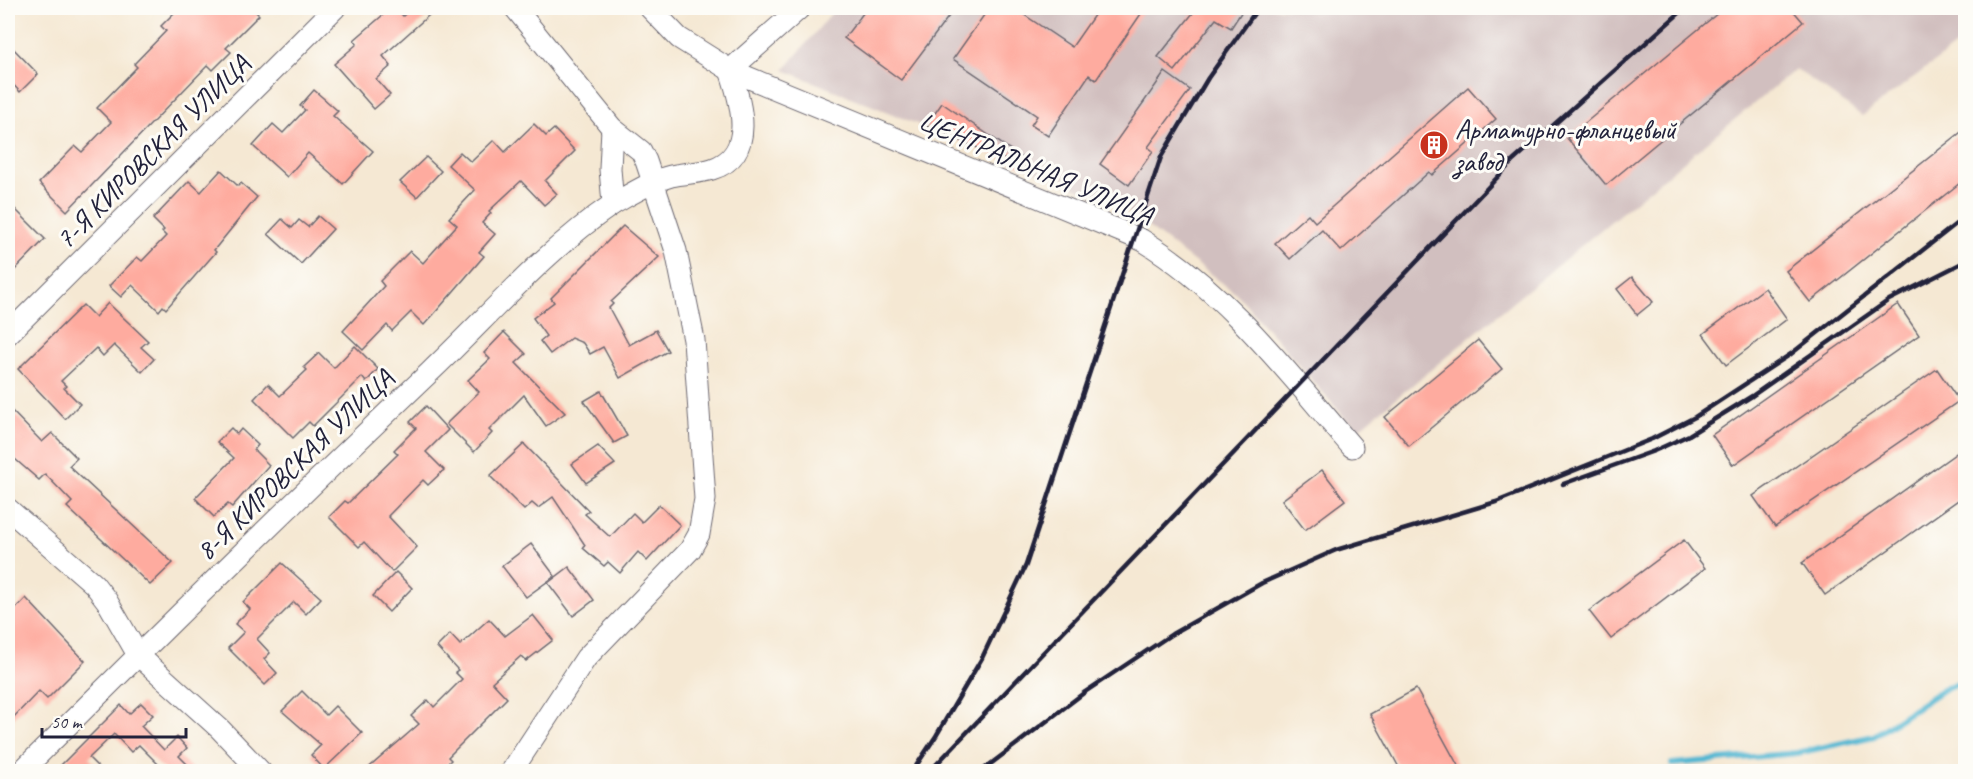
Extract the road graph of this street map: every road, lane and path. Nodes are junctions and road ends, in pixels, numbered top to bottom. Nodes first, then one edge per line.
1 (335, 8) edge
2 (515, 8) edge
3 (650, 8) edge
4 (800, 8) edge
5 (730, 70) junction
6 (612, 128) junction
7 (653, 183) junction
8 (613, 204) junction
9 (8, 333) edge
10 (1352, 447) dead end
11 (10, 515) edge
12 (138, 655) junction
13 (21, 771) edge
14 (261, 771) edge
15 (511, 771) edge

1 - 9 street, 7-Я КИРОВСКАЯ УЛИЦА
2 - 6 street
3 - 5 street, ЦЕНТРАЛЬНАЯ УЛИЦА
4 - 5 street
5 - 7 street, 8-Я КИРОВСКАЯ УЛИЦА
5 - 10 street, ЦЕНТРАЛЬНАЯ УЛИЦА
6 - 7 street
6 - 8 street
7 - 8 street, 8-Я КИРОВСКАЯ УЛИЦА
7 - 15 street
8 - 12 street, 8-Я КИРОВСКАЯ УЛИЦА
11 - 12 street
12 - 13 street, 8-Я КИРОВСКАЯ УЛИЦА
12 - 14 street

